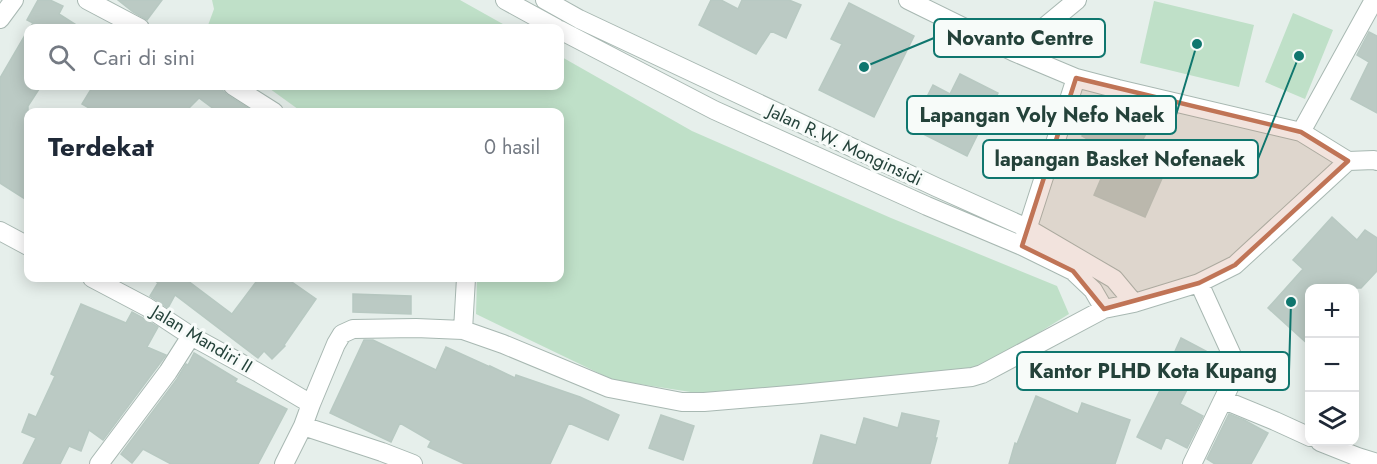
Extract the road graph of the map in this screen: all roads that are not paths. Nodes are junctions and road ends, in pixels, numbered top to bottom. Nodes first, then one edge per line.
1 (14, 0) edge
2 (87, 0) edge
3 (505, 0) edge
4 (545, 0) edge
5 (908, 0) edge
6 (1077, 0) edge
7 (1374, 0) edge
8 (0, 19) edge
9 (579, 19) junction
10 (132, 24) edge
11 (548, 24) edge
12 (564, 30) edge
13 (564, 33) edge
14 (1014, 52) junction
15 (1076, 78) junction
16 (239, 90) edge
17 (268, 108) edge
18 (1301, 132) junction
19 (1348, 161) junction
20 (1377, 161) edge
21 (1028, 228) junction
22 (0, 231) edge
23 (24, 244) edge
24 (1022, 246) junction
25 (100, 282) edge
26 (466, 282) edge
27 (1199, 283) junction
28 (1134, 303) junction
29 (1104, 309) junction
30 (462, 330) junction
31 (191, 336) junction
32 (1224, 400) junction
33 (311, 404) junction
34 (303, 426) junction
35 (1305, 435) edge
36 (1333, 446) edge
37 (1377, 463) edge
38 (99, 464) edge
39 (284, 464) edge
40 (413, 464) edge
41 (1192, 464) edge

1 - 8 street
2 - 10 street
3 - 11 street, Jalan R.W. Monginsidi
4 - 9 street, Jalan R.W. Monginsidi
5 - 14 street
6 - 14 street
7 - 18 street
9 - 12 street
9 - 21 street, Jalan R.W. Monginsidi
13 - 24 street, Jalan R.W. Monginsidi
14 - 15 street
15 - 18 street
15 - 21 street
16 - 17 street
18 - 19 street
19 - 20 street
19 - 27 street
21 - 24 street
21 - 28 street, Jalan R.W. Monginsidi
22 - 23 street
24 - 29 street, Jalan R.W. Monginsidi
25 - 31 street, Jalan Mandiri II
26 - 30 street
27 - 28 street
27 - 32 street
28 - 29 street
29 - 30 street
30 - 33 street
31 - 33 street, Jalan Mandiri II
31 - 38 street
32 - 35 street
32 - 41 street
33 - 34 street
34 - 39 street
34 - 40 street
36 - 37 street

